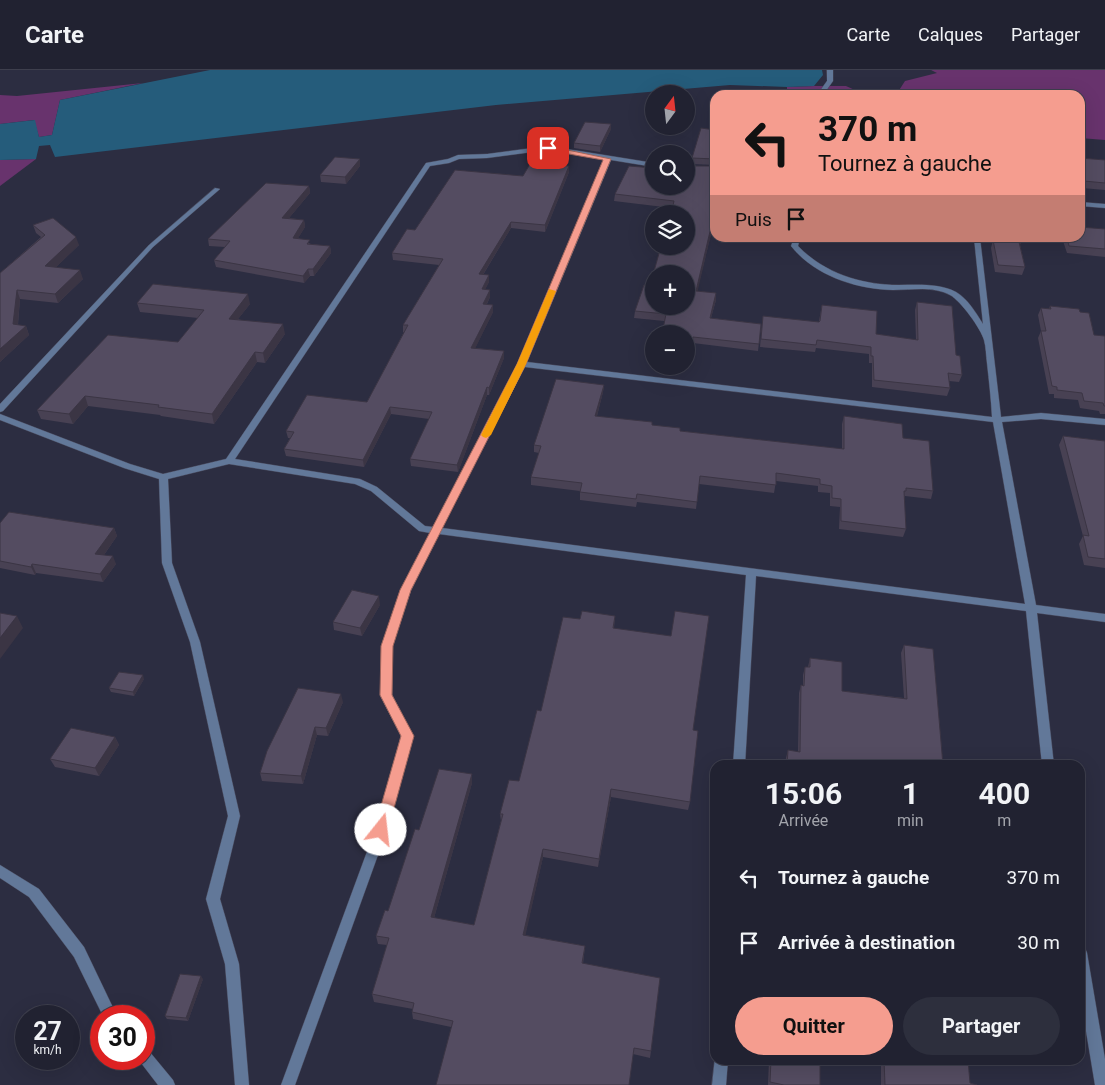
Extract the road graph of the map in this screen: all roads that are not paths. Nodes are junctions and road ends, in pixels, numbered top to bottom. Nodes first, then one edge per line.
1 (830, 70) edge
2 (824, 90) edge
3 (608, 159) junction
4 (645, 164) edge
5 (695, 168) edge
6 (710, 169) edge
7 (217, 188) dead end
8 (1085, 204) edge
9 (1105, 206) edge
10 (796, 242) edge
11 (977, 242) edge
12 (988, 340) junction
13 (522, 364) junction
14 (0, 409) edge
15 (0, 417) edge
16 (997, 420) junction
17 (1105, 422) edge
18 (229, 462) junction
19 (163, 477) junction
20 (438, 530) junction
21 (751, 573) junction
22 (1031, 608) junction
23 (1105, 618) edge
24 (739, 760) edge
25 (1047, 760) edge
26 (0, 871) edge
27 (1085, 981) edge
28 (105, 1005) edge
29 (721, 1065) edge
30 (155, 1069) edge
31 (1103, 1083) edge
32 (168, 1085) edge
33 (242, 1085) edge
34 (288, 1085) edge
35 (719, 1085) edge

1 - 2 street
3 - 4 street
3 - 13 street
3 - 18 street
5 - 6 street
7 - 14 street
8 - 9 street
10 - 12 street
11 - 12 street
12 - 16 street
13 - 16 street
13 - 20 street
15 - 19 street
16 - 17 street
16 - 22 street
18 - 19 street
18 - 20 street
19 - 33 street
20 - 21 street
20 - 34 street
21 - 22 street
21 - 24 street
22 - 23 street
22 - 25 street
26 - 28 street
27 - 31 street
29 - 35 street
30 - 32 street

